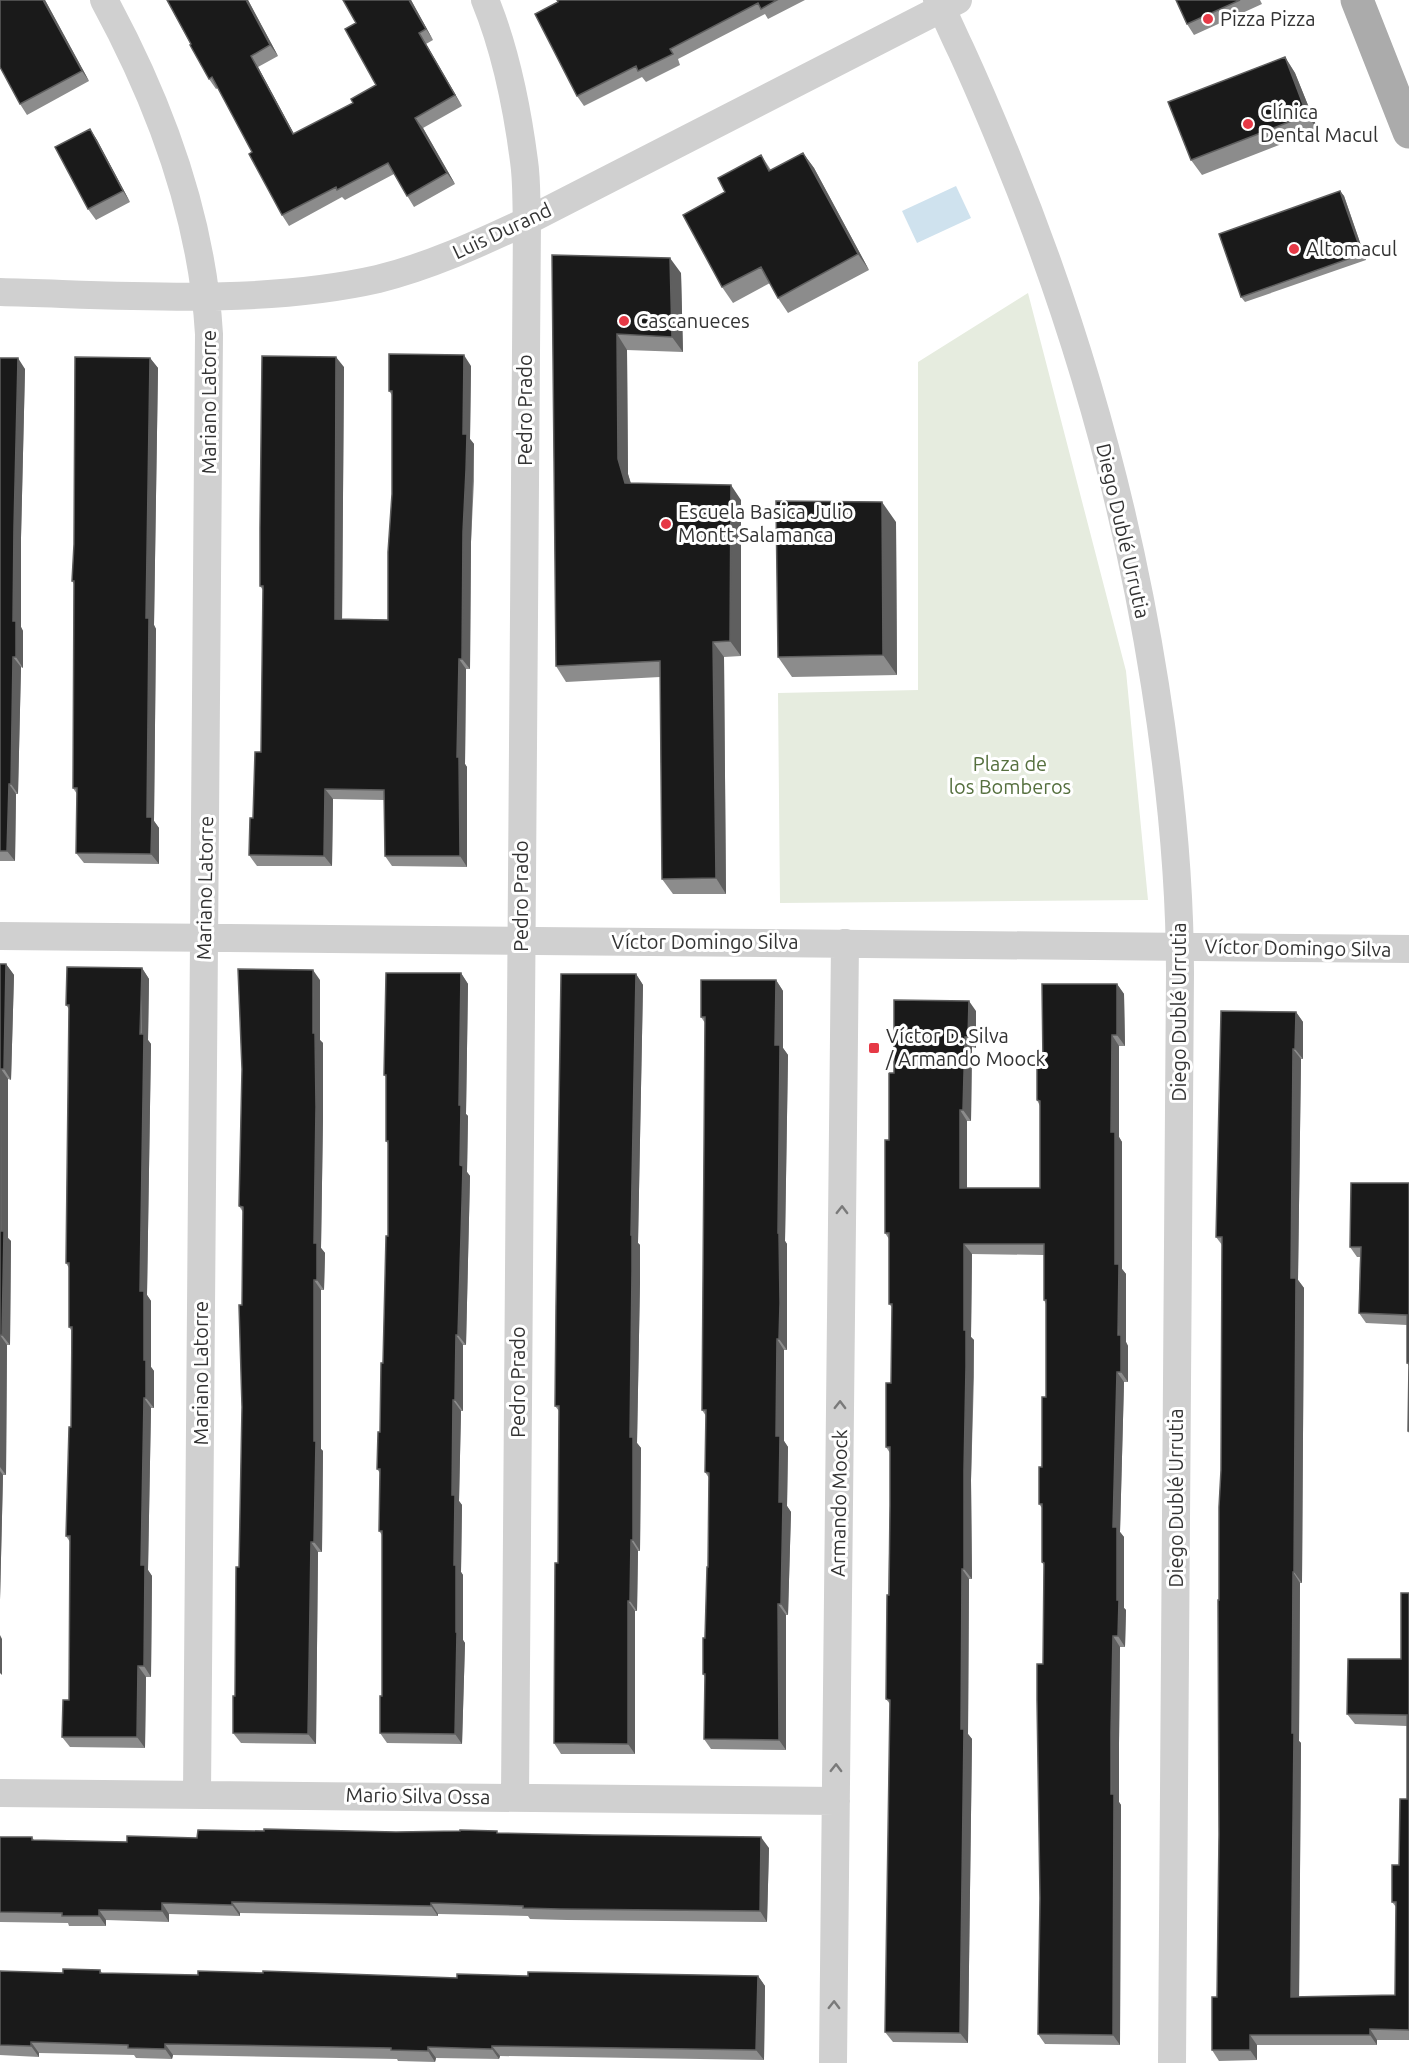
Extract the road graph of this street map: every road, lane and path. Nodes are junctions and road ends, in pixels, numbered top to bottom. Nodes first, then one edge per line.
1 (104, 0) edge
2 (485, 0) edge
3 (1358, 0) edge
4 (946, 3) edge
5 (1409, 132) edge
6 (527, 222) junction
7 (0, 292) edge
8 (207, 296) junction
9 (0, 936) edge
10 (204, 937) junction
11 (520, 940) junction
12 (845, 943) junction
13 (1180, 946) junction
14 (1409, 950) edge
15 (0, 1793) edge
16 (197, 1794) junction
17 (515, 1797) junction
18 (836, 1801) junction
19 (833, 2063) edge
20 (1172, 2063) edge

1 - 8 street, Mariano Latorre
2 - 6 street, Pedro Prado
3 - 5 main road
4 - 6 street, Luis Durand
4 - 13 street, Diego Dublé Urrutia
6 - 8 street, Luis Durand
6 - 11 street, Pedro Prado
7 - 8 street, Luis Durand
8 - 10 street, Mariano Latorre
9 - 10 street, Víctor Domingo Silva
10 - 11 street, Víctor Domingo Silva
10 - 16 street, Mariano Latorre
11 - 12 street, Víctor Domingo Silva
11 - 17 street, Pedro Prado
12 - 13 street, Víctor Domingo Silva
18 -> 12 street, Armando Moock
13 - 14 street, Víctor Domingo Silva
13 - 20 street, Diego Dublé Urrutia
15 - 16 street, Mario Silva Ossa
16 - 17 street, Mario Silva Ossa
17 - 18 street, Mario Silva Ossa
19 -> 18 street, Armando Moock

